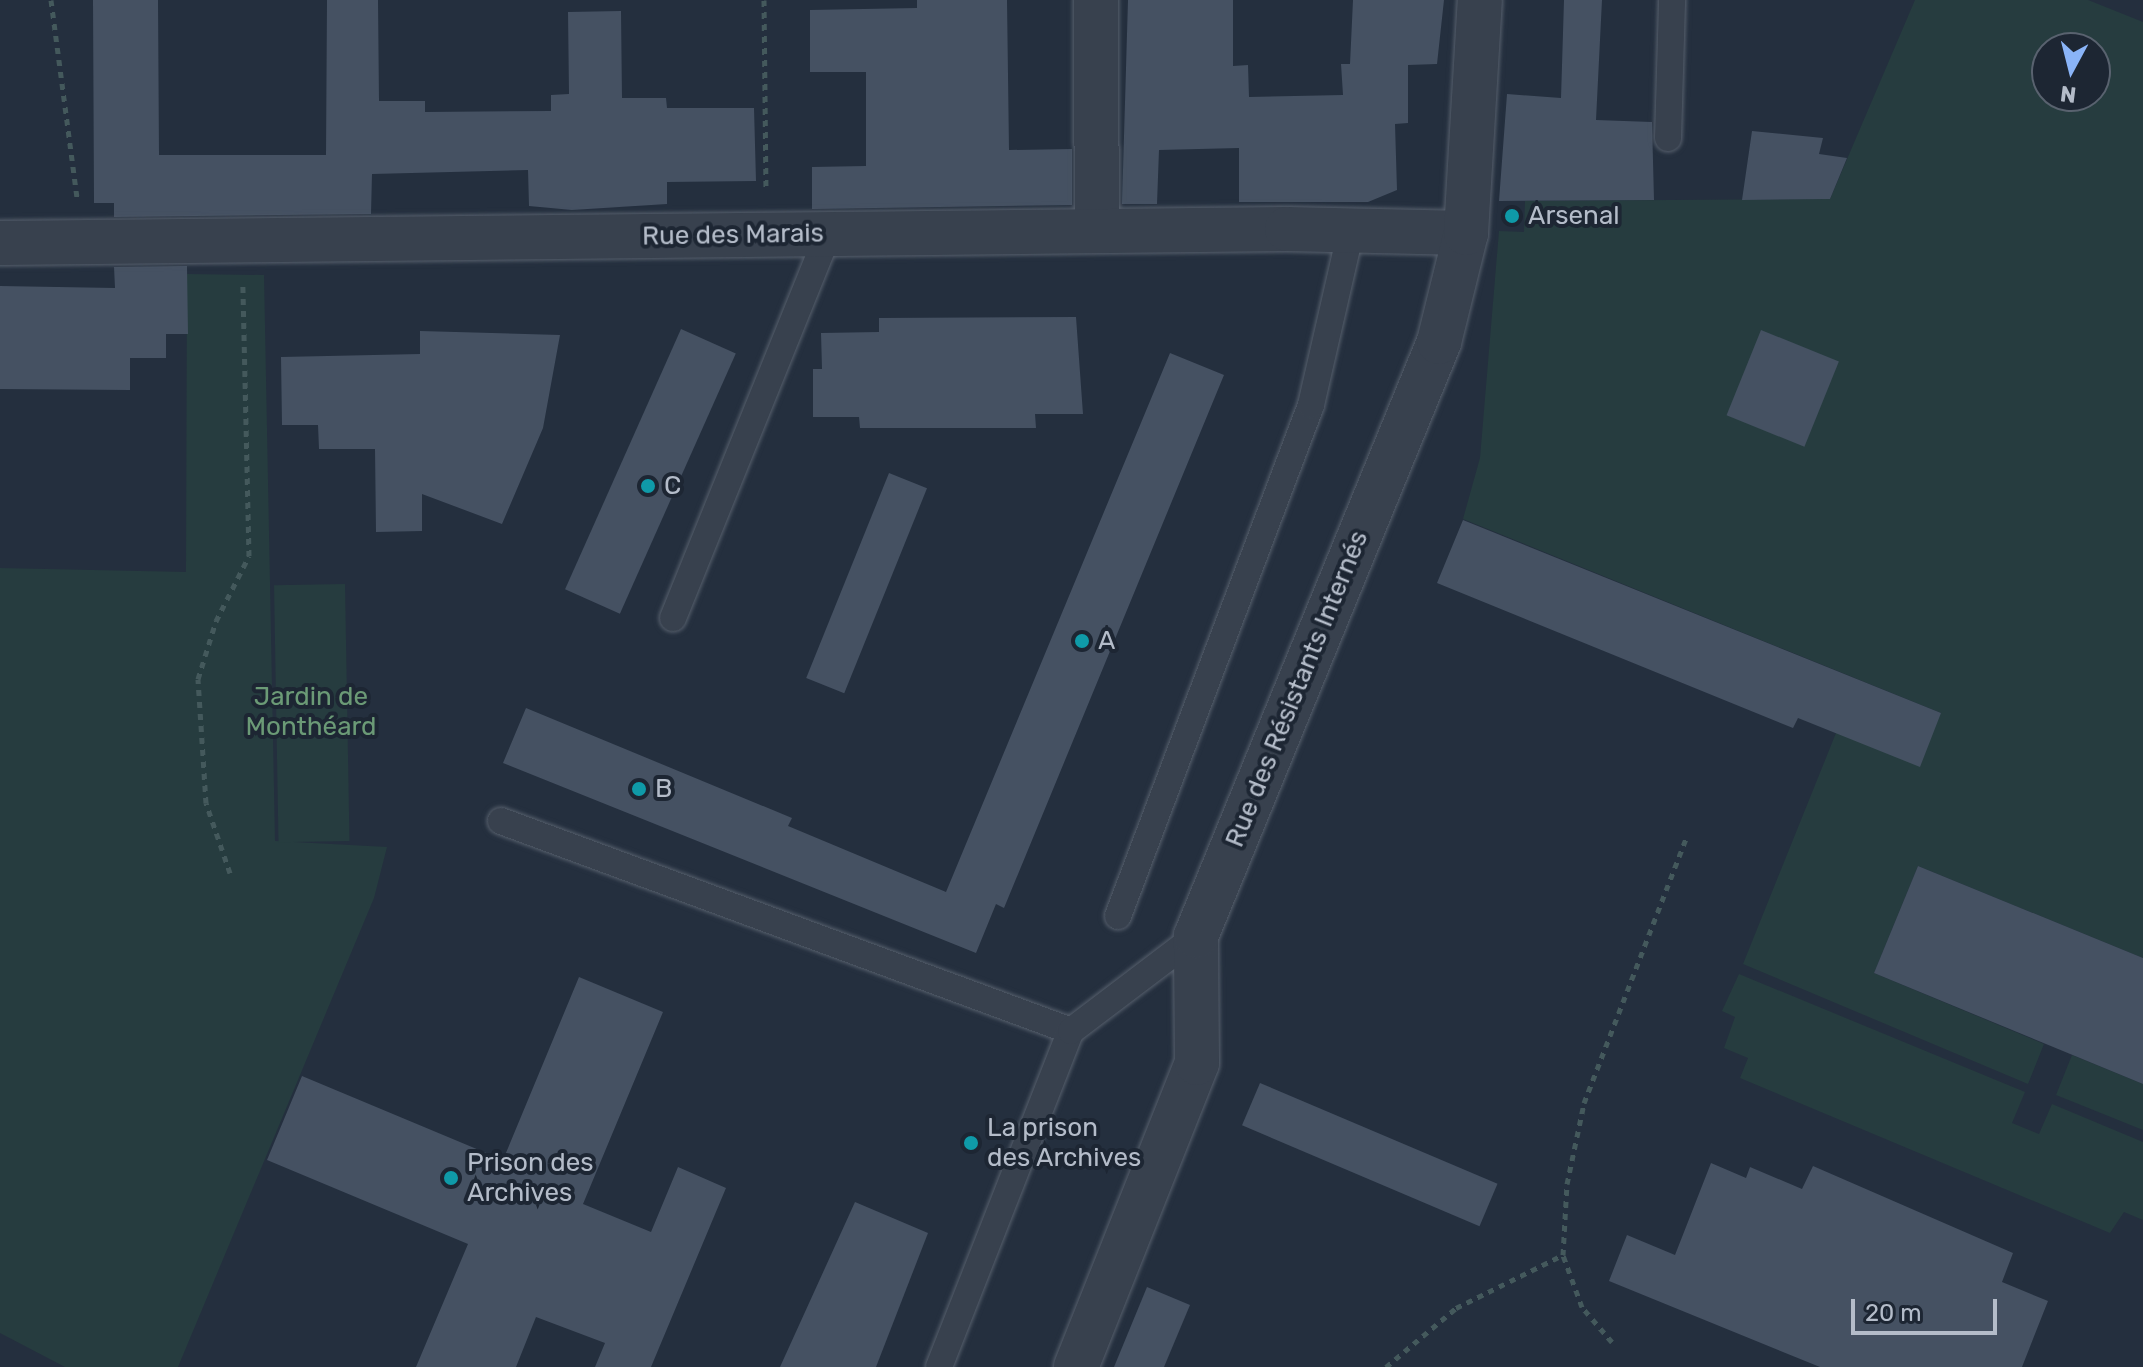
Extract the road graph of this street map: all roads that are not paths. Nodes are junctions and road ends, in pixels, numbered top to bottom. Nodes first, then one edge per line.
1 (1096, 0) edge
2 (1480, 0) edge
3 (1672, 0) edge
4 (1668, 138) dead end
5 (1351, 230) junction
6 (1097, 231) junction
7 (1466, 233) junction
8 (828, 234) junction
9 (0, 243) edge
10 (673, 618) dead end
11 (501, 821) dead end
12 (1118, 916) dead end
13 (1196, 936) junction
14 (1071, 1031) junction
15 (939, 1367) edge
16 (1076, 1367) edge

1 - 6 street
2 - 7 street, Rue des Résistants Internés
3 - 4 lane
5 - 6 street, Rue des Marais
5 - 7 street, Rue des Marais
5 - 12 lane
6 - 8 street, Rue des Marais
7 - 13 street, Rue des Résistants Internés
8 - 9 street, Rue des Marais
8 - 10 lane
11 - 14 lane
13 - 14 lane
13 - 16 street, Rue des Résistants Internés
14 - 15 lane

